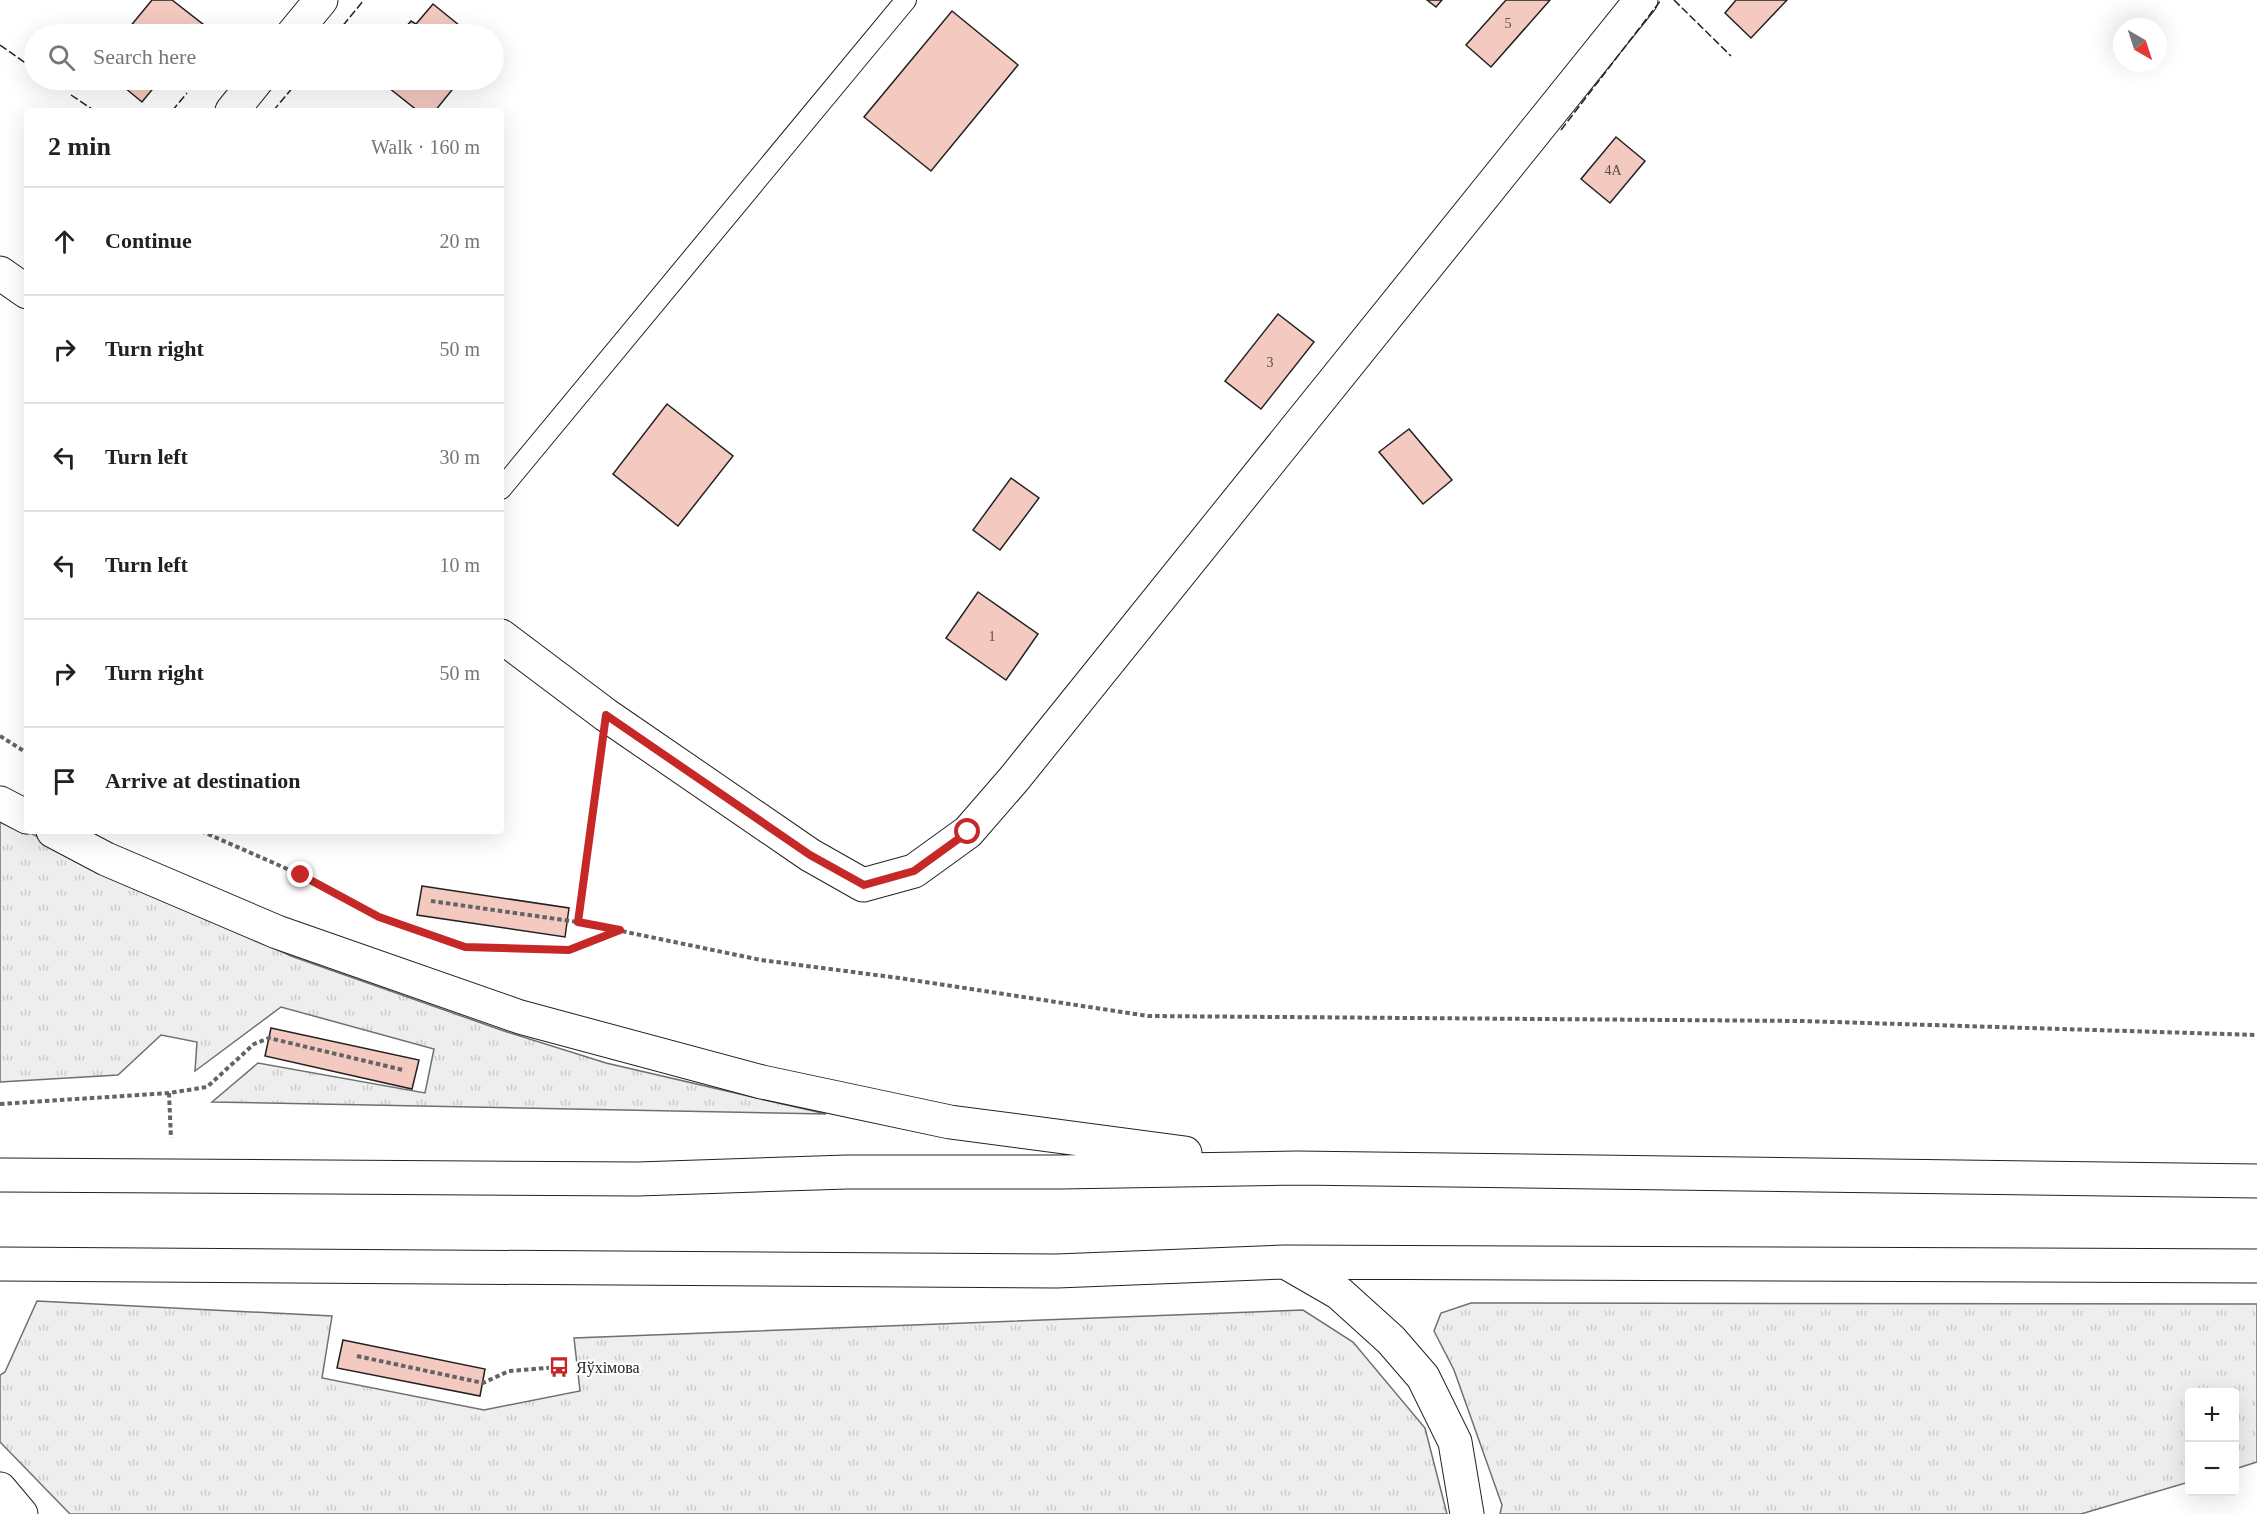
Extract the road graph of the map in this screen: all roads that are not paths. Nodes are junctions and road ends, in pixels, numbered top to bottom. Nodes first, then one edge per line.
1 (321, 0) edge
2 (906, 0) edge
3 (1641, 0) edge
4 (301, 24) edge
5 (249, 90) edge
6 (234, 108) edge
7 (0, 273) edge
8 (24, 290) edge
9 (504, 485) edge
10 (504, 638) edge
11 (0, 803) edge
12 (24, 816) edge
13 (59, 834) edge
14 (1297, 1168) junction
15 (0, 1175) edge
16 (2257, 1180) edge
17 (1285, 1262) junction
18 (0, 1264) edge
19 (2257, 1266) edge
20 (0, 1489) edge
21 (21, 1514) edge
22 (1467, 1514) edge

1 - 4 main road
2 - 9 lane
3 - 10 main road
5 - 6 main road
7 - 8 main road
11 - 12 main road
13 - 14 main road
14 - 15 main road
14 - 16 main road
17 - 18 main road
17 - 19 main road
17 - 22 main road
20 - 21 main road

